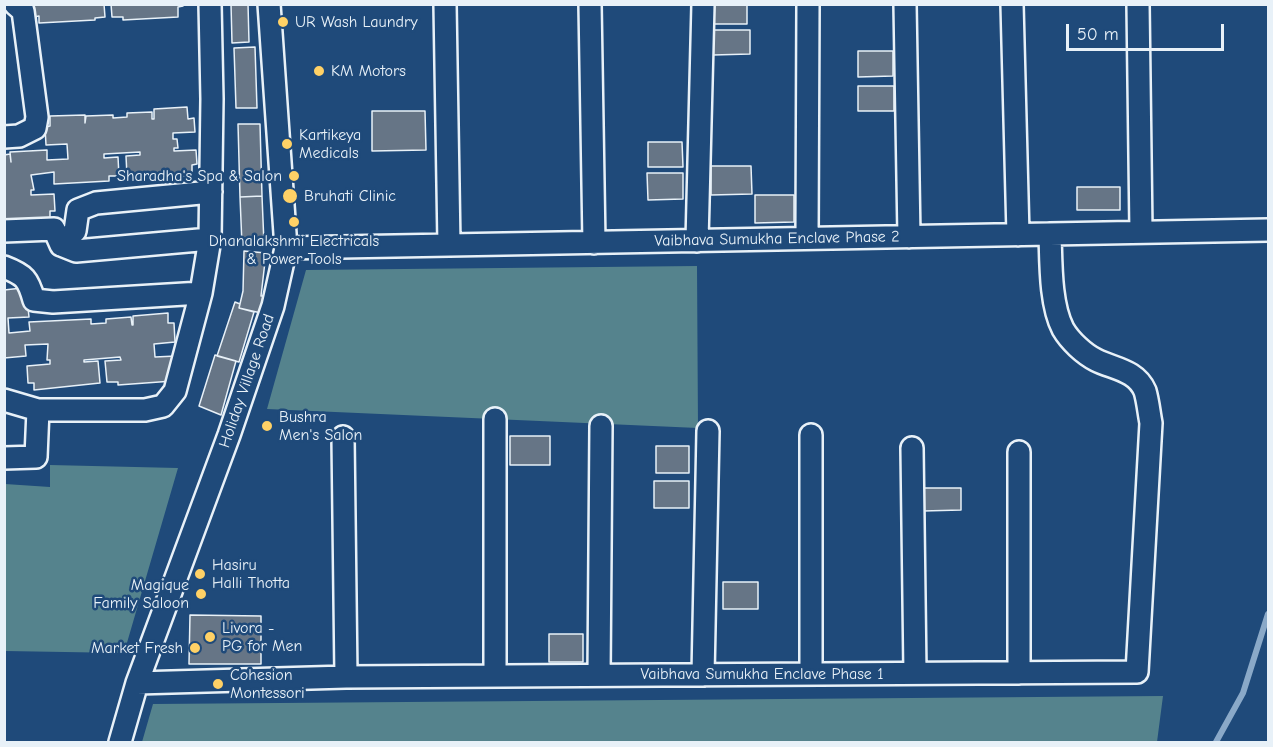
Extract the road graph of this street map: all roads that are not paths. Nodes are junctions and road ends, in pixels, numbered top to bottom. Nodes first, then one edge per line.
1 (15, 4) edge
2 (210, 4) edge
3 (269, 4) edge
4 (445, 4) edge
5 (590, 4) edge
6 (703, 4) edge
7 (808, 4) edge
8 (905, 4) edge
9 (1012, 4) edge
10 (1138, 4) edge
11 (4, 137) edge
12 (211, 192) junction
13 (1269, 230) edge
14 (4, 231) edge
15 (1141, 232) junction
16 (1018, 234) junction
17 (1050, 234) junction
18 (909, 237) junction
19 (807, 238) junction
20 (210, 240) junction
21 (697, 241) junction
22 (594, 243) junction
23 (61, 245) junction
24 (449, 245) junction
25 (286, 248) junction
26 (4, 267) edge
27 (201, 293) junction
28 (4, 400) edge
29 (38, 410) junction
30 (495, 419) dead end
31 (601, 426) dead end
32 (708, 431) dead end
33 (811, 435) dead end
34 (343, 437) dead end
35 (912, 448) dead end
36 (1019, 452) dead end
37 (4, 458) edge
38 (915, 673) junction
39 (1019, 673) junction
40 (811, 674) junction
41 (495, 675) junction
42 (599, 675) junction
43 (703, 675) junction
44 (346, 676) junction
45 (137, 683) junction
46 (120, 742) edge

1 - 11 street
2 - 12 street
3 - 25 street, Holiday Village Road
4 - 24 street
5 - 22 street
6 - 21 street
7 - 19 street
8 - 18 street
9 - 16 street
10 - 15 street
12 - 20 street
12 - 23 street
13 - 15 street, Vaibhava Sumukha Enclave Phase 2
14 - 23 street
15 - 17 street, Vaibhava Sumukha Enclave Phase 2
16 - 17 street, Vaibhava Sumukha Enclave Phase 2
16 - 18 street, Vaibhava Sumukha Enclave Phase 2
17 - 39 street, Vaibhava Sumukha Enclave Phase 1
18 - 19 street, Vaibhava Sumukha Enclave Phase 2
19 - 21 street, Vaibhava Sumukha Enclave Phase 2
20 - 23 street
20 - 27 street
21 - 22 street, Vaibhava Sumukha Enclave Phase 2
22 - 24 street, Vaibhava Sumukha Enclave Phase 2
24 - 25 street, Vaibhava Sumukha Enclave Phase 2
25 - 45 street, Holiday Village Road
26 - 27 street
27 - 29 street
28 - 29 street
29 - 37 street
30 - 41 street
31 - 42 street
32 - 43 street
33 - 40 street
34 - 44 street
35 - 38 street
36 - 39 street
38 - 39 street, Vaibhava Sumukha Enclave Phase 1
38 - 40 street, Vaibhava Sumukha Enclave Phase 1
40 - 43 street, Vaibhava Sumukha Enclave Phase 1
41 - 42 street, Vaibhava Sumukha Enclave Phase 1
41 - 44 street, Vaibhava Sumukha Enclave Phase 1
42 - 43 street, Vaibhava Sumukha Enclave Phase 1
44 - 45 street, Vaibhava Sumukha Enclave Phase 1
45 - 46 street, Holiday Village Road

